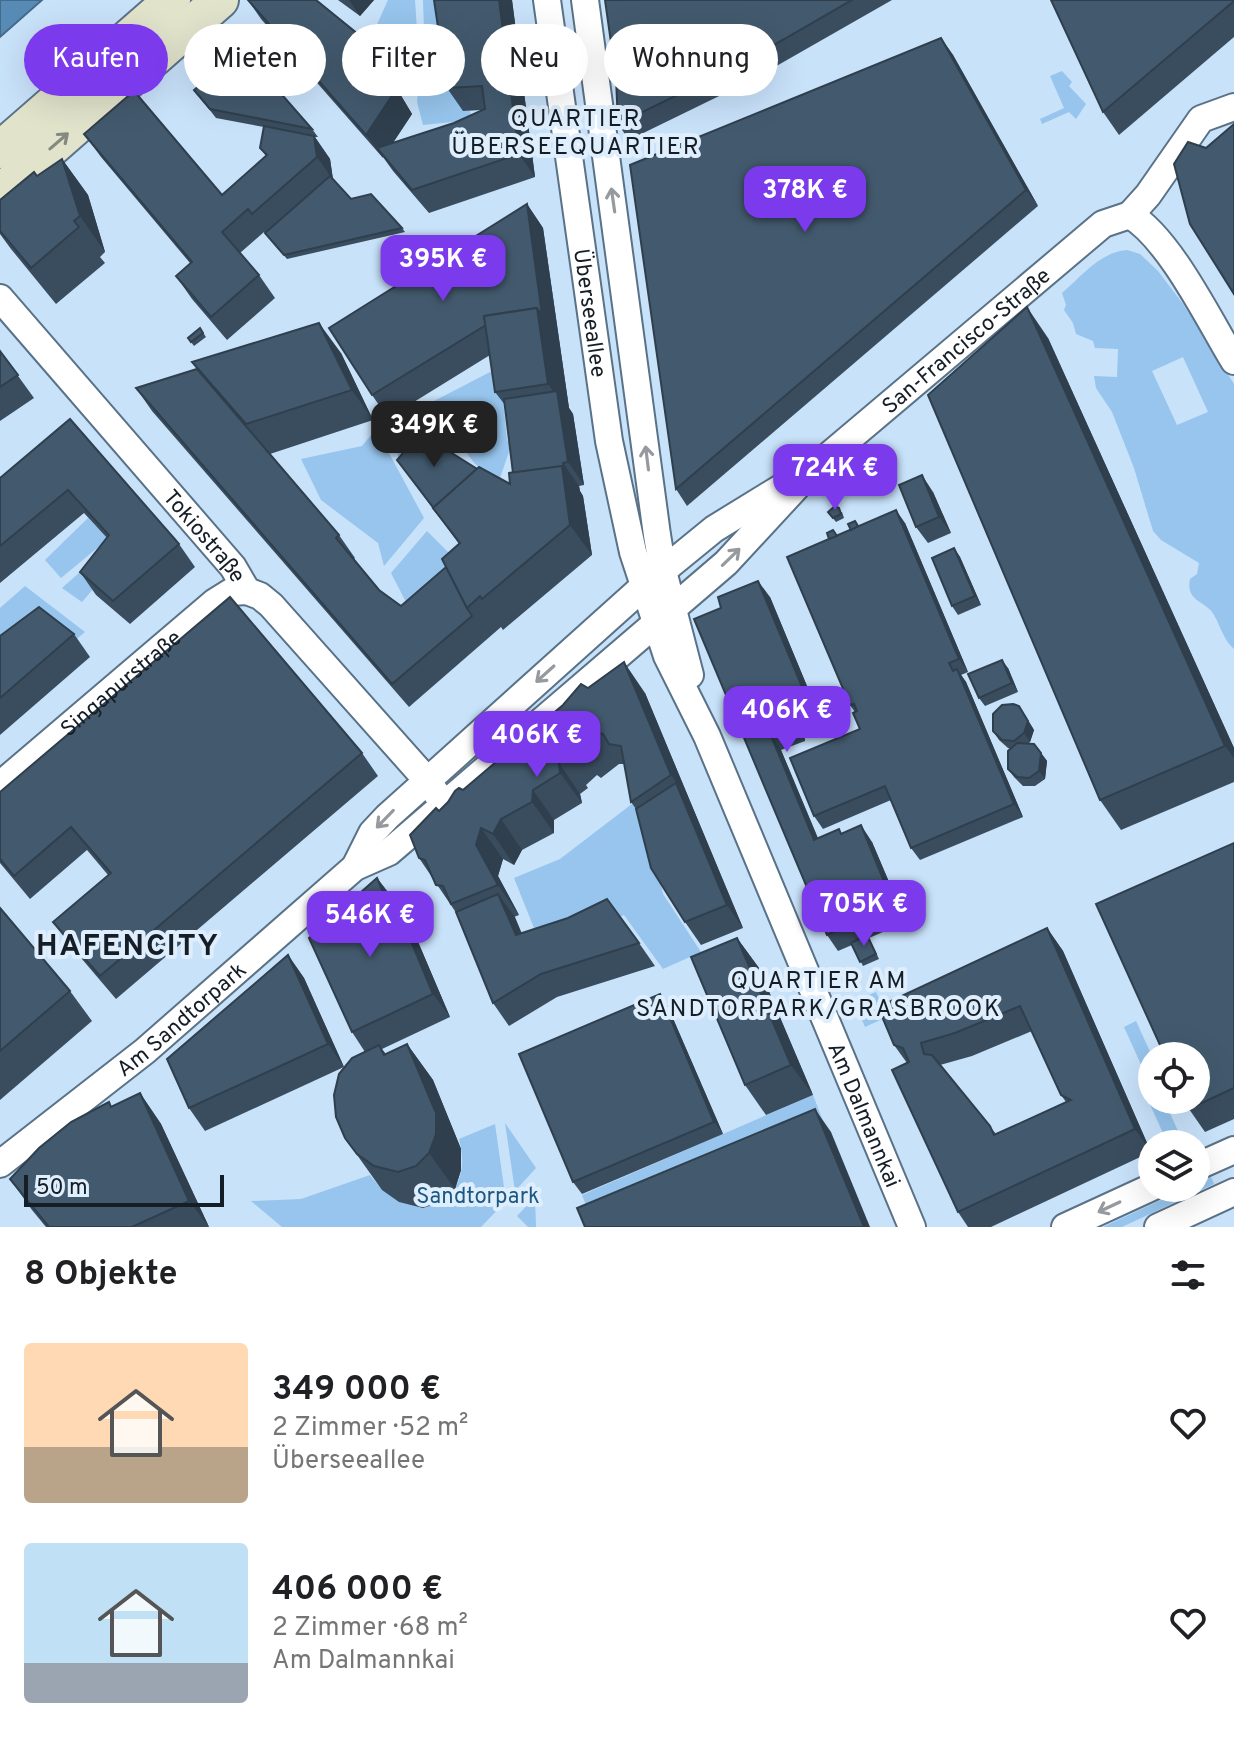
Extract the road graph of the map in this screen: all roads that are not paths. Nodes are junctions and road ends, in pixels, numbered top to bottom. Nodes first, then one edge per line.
1 (172, 0) edge
2 (220, 0) edge
3 (547, 0) edge
4 (585, 0) edge
5 (1234, 107) edge
6 (0, 150) edge
7 (0, 193) edge
8 (1126, 216) junction
9 (0, 298) edge
10 (1234, 361) edge
11 (813, 469) junction
12 (653, 579) junction
13 (247, 591) junction
14 (664, 615) junction
15 (426, 779) junction
16 (0, 785) edge
17 (444, 804) junction
18 (355, 867) junction
19 (1234, 1150) edge
20 (1210, 1161) edge
21 (0, 1164) edge
22 (1234, 1192) edge
23 (1138, 1193) edge
24 (912, 1227) edge
25 (1065, 1227) edge
26 (1158, 1227) edge

1 - 6 main road
7 -> 2 main road
3 - 12 street, Überseeallee
12 -> 4 street, Überseeallee
5 - 8 street, San-Francisco-Straße
8 - 10 street
8 - 11 street, San-Francisco-Straße
9 - 13 street, Tokiostraße
11 - 12 street, San-Francisco-Straße
14 -> 11 street, San-Francisco-Straße
12 - 14 street, Überseeallee
12 -> 15 street, Am Sandtorpark
13 - 15 street, Tokiostraße
13 - 16 street, Singapurstraße
14 - 17 street, Am Sandtorpark
14 - 24 street, Am Dalmannkai
15 - 17 street, Tokiostraße
15 -> 18 street, Am Sandtorpark
17 - 18 street, Am Sandtorpark
18 - 21 street, Am Sandtorpark
19 - 20 street
22 - 26 street
23 -> 25 street

